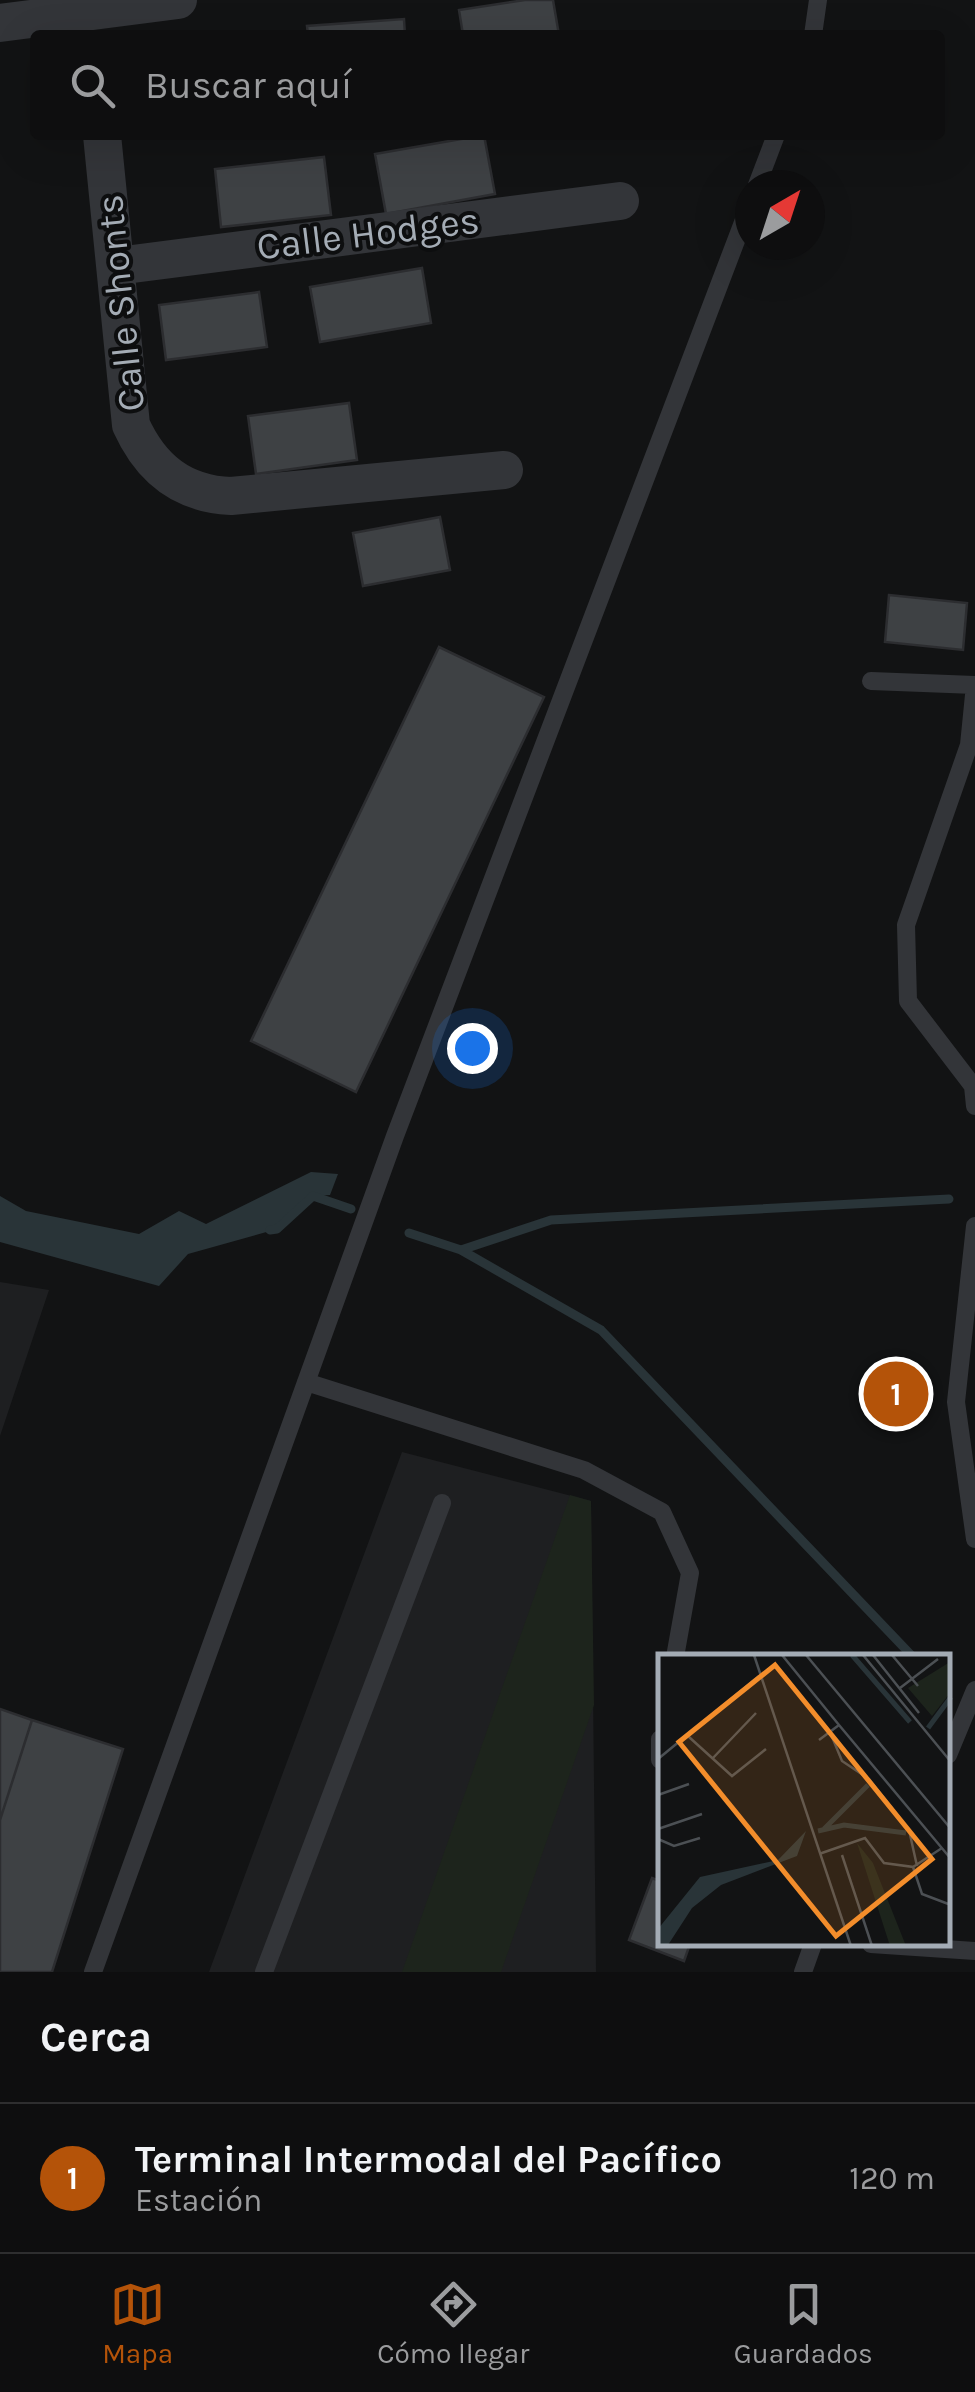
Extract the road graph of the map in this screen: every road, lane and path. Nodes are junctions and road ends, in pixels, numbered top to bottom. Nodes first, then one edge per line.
1 (178, 0) edge
2 (818, 0) edge
3 (0, 23) edge
4 (89, 24) edge
5 (814, 30) edge
6 (103, 140) edge
7 (774, 140) edge
8 (763, 170) edge
9 (620, 201) dead end
10 (735, 243) edge
11 (117, 266) junction
12 (504, 470) dead end
13 (871, 681) dead end
14 (975, 685) edge
15 (975, 1106) edge
16 (975, 1226) edge
17 (306, 1382) junction
18 (442, 1503) dead end
19 (975, 1538) edge
20 (676, 1654) edge
21 (975, 1690) edge
22 (950, 1750) edge
23 (812, 1947) edge
24 (916, 1947) edge
25 (975, 1951) edge
26 (93, 1972) edge
27 (264, 1972) edge
28 (804, 1972) edge

1 - 4 street
2 - 5 lane
3 - 4 street
6 - 11 street, Calle Shonts
7 - 8 lane
9 - 11 street, Calle Hodges
10 - 17 lane
11 - 12 street, Calle Shonts
13 - 14 lane
14 - 15 lane
16 - 19 lane
17 - 20 lane
17 - 26 lane
18 - 27 lane
21 - 22 lane
23 - 28 lane
24 - 25 lane

